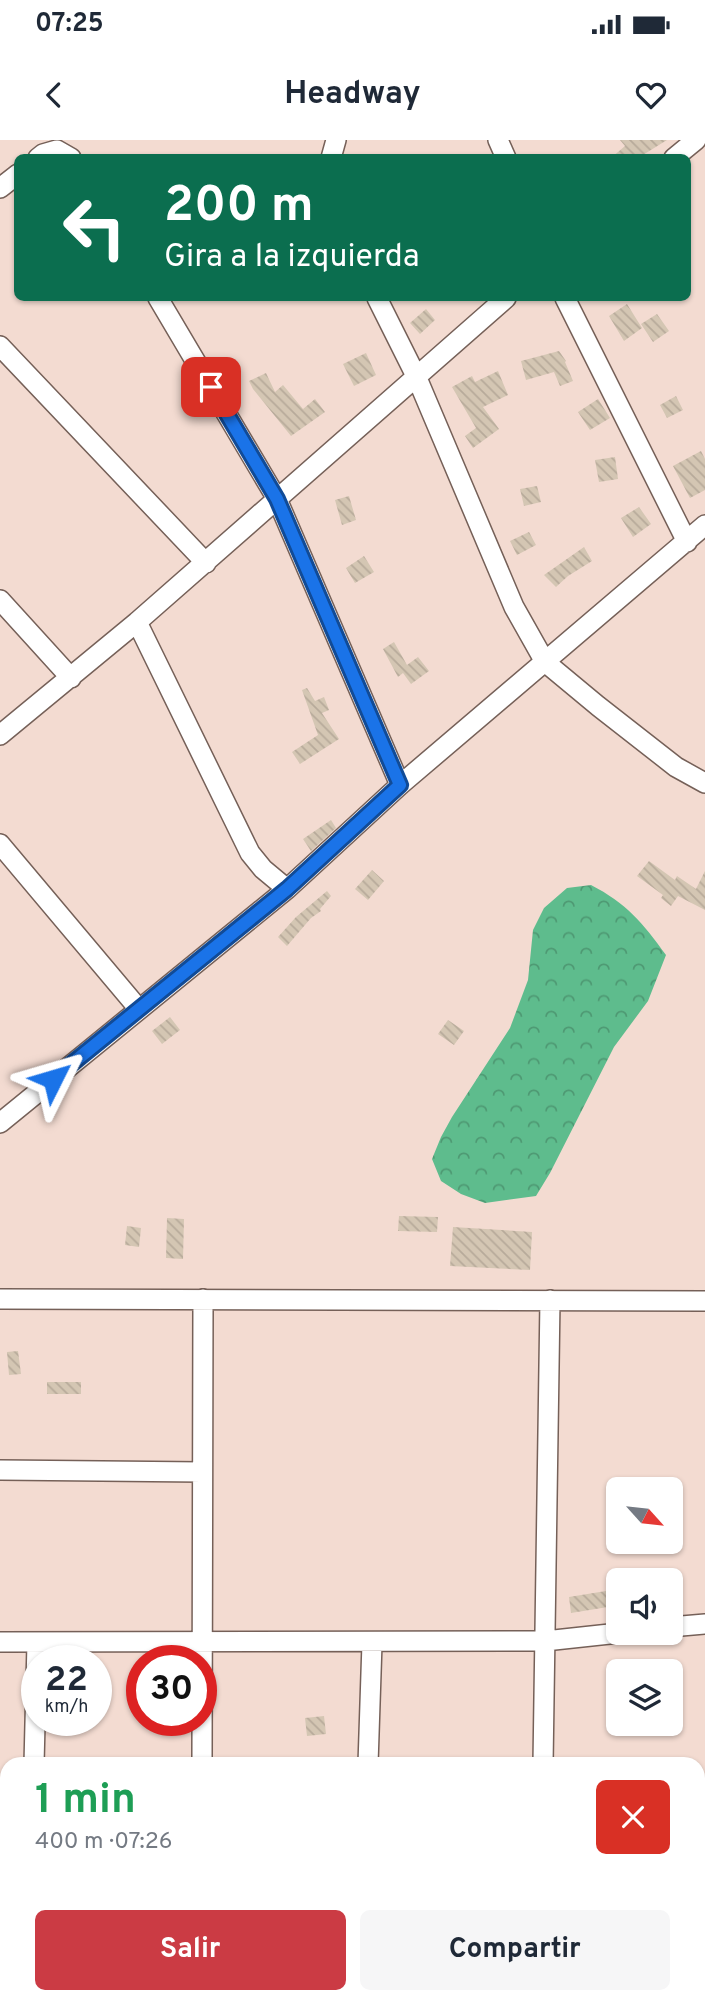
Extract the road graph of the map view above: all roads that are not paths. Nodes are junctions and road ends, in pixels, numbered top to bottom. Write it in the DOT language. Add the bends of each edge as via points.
graph roads {
  1 [pos="697,140"];
  2 [pos="43,154"];
  3 [pos="64,154"];
  4 [pos="679,154"];
  5 [pos="705,154"];
  6 [pos="14,177"];
  7 [pos="0,188"];
  8 [pos="160,301"];
  9 [pos="378,301"];
  10 [pos="503,301"];
  11 [pos="566,301"];
  12 [pos="0,346"];
  13 [pos="417,378"];
  14 [pos="277,499"];
  15 [pos="705,525"];
  16 [pos="687,542"];
  17 [pos="205,562"];
  18 [pos="0,600"];
  19 [pos="136,622"];
  20 [pos="545,662"];
  21 [pos="71,678"];
  22 [pos="0,735"];
  23 [pos="705,783"];
  24 [pos="400,785"];
  25 [pos="0,844"];
  26 [pos="287,889"];
  27 [pos="138,1008"];
  28 [pos="4,1113"];
  29 [pos="0,1299"];
  30 [pos="203,1299"];
  31 [pos="550,1300"];
  32 [pos="705,1301"];
  33 [pos="0,1470"];
  34 [pos="202,1472"];
  35 [pos="705,1624"];
  36 [pos="683,1626"];
  37 [pos="606,1634"];
  38 [pos="545,1641"];
  39 [pos="0,1642"];
  40 [pos="37,1643"];
  41 [pos="202,1643"];
  42 [pos="372,1643"];
  43 [pos="34,1757"];
  44 [pos="202,1757"];
  45 [pos="368,1757"];
  46 [pos="543,1757"];
  1 -- 4 [label="street"];
  1 -- 5 [label="street"];
  2 -- 3 [label="street" via="57,150"];
  6 -- 7 [label="street"];
  8 -- 14 [label="street"];
  9 -- 13 [label="street"];
  10 -- 13 [label="street"];
  11 -- 16 [label="street"];
  12 -- 17 [label="street"];
  13 -- 14 [label="street"];
  13 -- 20 [label="street" via="514,607"];
  14 -- 17 [label="street"];
  14 -- 24 [label="street"];
  15 -- 16 [label="street"];
  16 -- 20 [label="street"];
  17 -- 19 [label="street"];
  18 -- 21 [label="street"];
  19 -- 21 [label="street"];
  19 -- 26 [label="street" via="250,853"];
  20 -- 23 [label="street" via="676,766"];
  20 -- 24 [label="street"];
  21 -- 22 [label="street"];
  24 -- 26 [label="street"];
  25 -- 27 [label="street"];
  26 -- 27 [label="street"];
  27 -- 28 [label="street"];
  29 -- 30 [label="street"];
  30 -- 31 [label="street"];
  30 -- 34 [label="street"];
  31 -- 32 [label="street"];
  31 -- 38 [label="street"];
  33 -- 34 [label="street"];
  34 -- 41 [label="street"];
  35 -- 36 [label="street"];
  37 -- 38 [label="street"];
  38 -- 42 [label="street"];
  38 -- 46 [label="street"];
  39 -- 40 [label="street"];
  40 -- 41 [label="street"];
  40 -- 43 [label="street"];
  41 -- 42 [label="street"];
  41 -- 44 [label="street"];
  42 -- 45 [label="street"];
}
